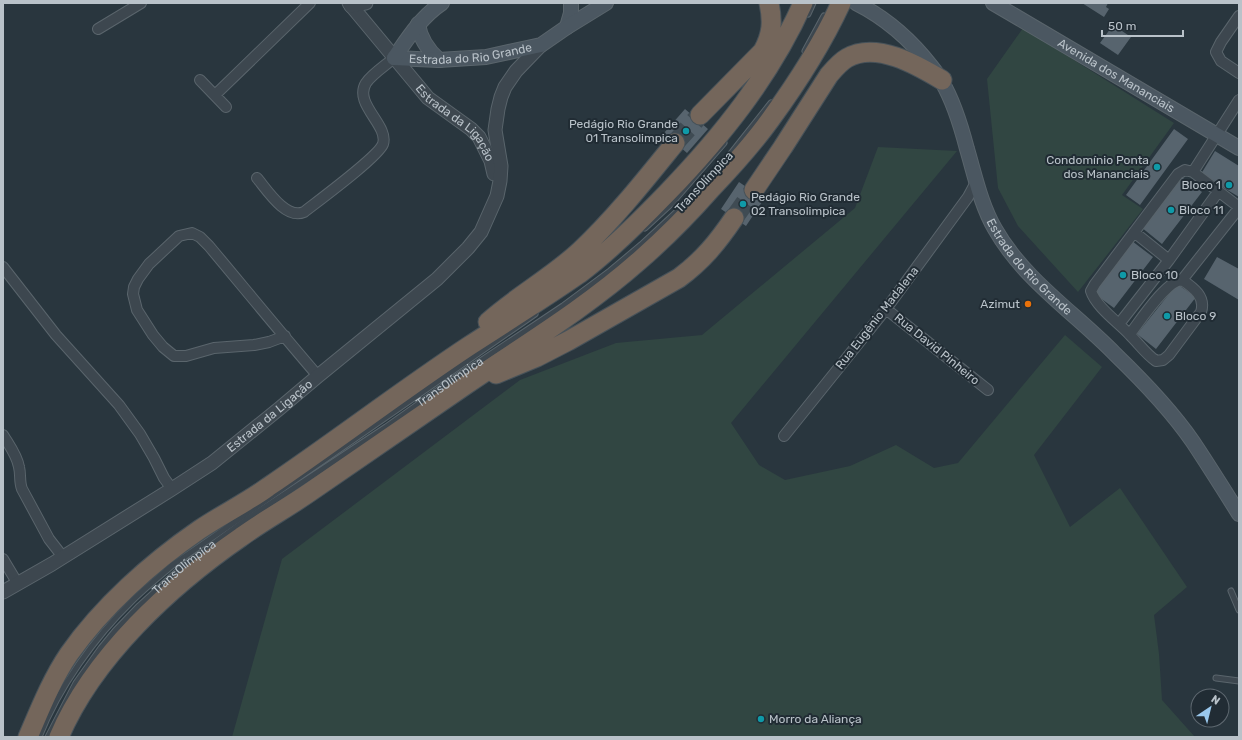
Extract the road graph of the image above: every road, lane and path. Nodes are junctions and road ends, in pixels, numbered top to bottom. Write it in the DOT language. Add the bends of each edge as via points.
graph roads {
  1 [pos="141,3"];
  2 [pos="310,3"];
  3 [pos="366,3"];
  4 [pos="442,3"];
  5 [pos="571,3"];
  6 [pos="606,3"];
  7 [pos="769,3"];
  8 [pos="856,3"];
  9 [pos="350,4"];
  10 [pos="998,5"];
  11 [pos="807,8"];
  12 [pos="832,11"];
  13 [pos="1239,16"];
  14 [pos="418,24"];
  15 [pos="567,27"];
  16 [pos="98,29"];
  17 [pos="541,45"];
  18 [pos="803,55"];
  19 [pos="394,58"];
  20 [pos="439,60"];
  21 [pos="1239,73"];
  22 [pos="200,80"];
  23 [pos="942,80"];
  24 [pos="215,96"];
  25 [pos="773,100"];
  26 [pos="1239,100"];
  27 [pos="226,107"];
  28 [pos="700,115"];
  29 [pos="1216,135"];
  30 [pos="728,138"];
  31 [pos="675,143"];
  32 [pos="1239,148"];
  33 [pos="726,159"];
  34 [pos="1193,172"];
  35 [pos="257,178"];
  36 [pos="754,190"];
  37 [pos="1218,192"];
  38 [pos="497,196"];
  39 [pos="975,197"];
  40 [pos="691,198"];
  41 [pos="1239,207"];
  42 [pos="734,218"];
  43 [pos="1134,232"];
  44 [pos="640,233"];
  45 [pos="1169,260"];
  46 [pos="3,267"];
  47 [pos="1182,280"];
  48 [pos="886,309"];
  49 [pos="538,312"];
  50 [pos="1119,324"];
  51 [pos="1130,334"];
  52 [pos="285,336"];
  53 [pos="469,346"];
  54 [pos="318,376"];
  55 [pos="466,384"];
  56 [pos="988,390"];
  57 [pos="3,435"];
  58 [pos="784,436"];
  59 [pos="172,490"];
  60 [pos="1239,514"];
  61 [pos="63,557"];
  62 [pos="3,559"];
  63 [pos="18,584"];
  64 [pos="1231,591"];
  65 [pos="3,592"];
  66 [pos="1239,610"];
  67 [pos="1216,678"];
  68 [pos="1239,681"];
  69 [pos="28,737"];
  70 [pos="39,737"];
  71 [pos="48,737"];
  72 [pos="59,737"];
  1 -- 16 [label="street"];
  2 -- 24 [label="street"];
  3 -- 9 [label="street"];
  4 -- 14 [label="main road, Estrada do Rio Grande"];
  5 -- 15 [label="main road"];
  6 -- 15 [label="main road, Estrada do Rio Grande"];
  7 -- 28 [label="highway" via="772,26 763,51"];
  8 -- 23 [label="main road, Estrada do Rio Grande" via="870,10 905,36"];
  9 -- 19 [label="street, Estrada do Rio Grande"];
  10 -- 29 [label="main road, Avenida dos Mananciais"];
  11 -- 53 [label="highway, TransOlímpica" via="748,99 700,159 650,211 581,272"];
  12 -- 18 [label="lane, TransOlímpica"];
  12 -- 55 [label="highway, TransOlímpica" via="806,68 770,121 676,228 574,312"];
  13 -- 21 [label="street" via="1216,52 1221,61"];
  14 -- 19 [label="main road, Estrada do Rio Grande"];
  14 -- 20 [label="main road" via="425,44"];
  15 -- 17 [label="main road, Estrada do Rio Grande"];
  17 -- 20 [label="main road, Estrada do Rio Grande" via="486,57"];
  17 -- 38 [label="street, Estrada da Ligação" via="516,71 501,97 495,130 500,166"];
  19 -- 20 [label="main road, Estrada do Rio Grande"];
  19 -- 35 [label="street" via="368,81 364,88 363,97 382,132 383,139 382,145 370,159 300,214 285,210"];
  19 -- 38 [label="street, Estrada da Ligação" via="428,98 479,137 492,161"];
  22 -- 24 [label="street"];
  23 -- 36 [label="highway" via="896,56 860,53 848,57 829,74"];
  23 -- 39 [label="main road, Estrada do Rio Grande" via="962,131 976,182"];
  24 -- 27 [label="street"];
  25 -- 33 [label="lane, TransOlímpica"];
  26 -- 29 [label="street"];
  29 -- 32 [label="main road, Avenida dos Mananciais"];
  29 -- 34 [label="street"];
  30 -- 44 [label="lane, TransOlímpica" via="671,204"];
  31 -- 53 [label="highway" via="620,210 579,251 502,310 477,332"];
  34 -- 37 [label="street"];
  34 -- 43 [label="street" via="1185,170 1178,174"];
  37 -- 41 [label="street"];
  37 -- 45 [label="street"];
  38 -- 54 [label="street, Estrada da Ligação" via="481,232 468,248 437,279"];
  39 -- 48 [label="street, Rua Eugênio Madalena"];
  39 -- 60 [label="main road, Estrada do Rio Grande" via="1010,252 1029,274 1161,401 1193,441"];
  40 -- 71 [label="lane, TransOlímpica" via="636,250 563,306 247,519 184,565 139,606 101,648 76,683"];
  41 -- 47 [label="street"];
  42 -- 55 [label="highway" via="709,252 679,278 537,357"];
  43 -- 45 [label="street"];
  43 -- 50 [label="street" via="1091,291 1097,302"];
  45 -- 50 [label="street"];
  46 -- 59 [label="street" via="56,335 119,405 140,434"];
  47 -- 51 [label="street" via="1177,280 1169,286"];
  47 -- 51 [label="street" via="1195,289 1203,301 1203,306 1166,358 1156,361 1150,357"];
  48 -- 56 [label="street, Rua David Pinheiro"];
  48 -- 58 [label="street, Rua Eugênio Madalena"];
  49 -- 70 [label="lane, TransOlímpica" via="174,564 132,601 77,666 58,697"];
  50 -- 51 [label="street"];
  52 -- 52 [label="street" via="254,346 214,348 186,356 174,356 153,335 137,310 134,287 149,264 179,236 192,233 209,246"];
  52 -- 54 [label="street"];
  53 -- 69 [label="highway, TransOlímpica" via="266,489 198,531 134,582 107,608 68,655"];
  54 -- 59 [label="street, Estrada da Ligação" via="212,463"];
  55 -- 72 [label="highway, TransOlímpica" via="240,537 144,616 84,690"];
  57 -- 61 [label="street" via="18,461 22,489 49,539"];
  59 -- 61 [label="street, Estrada da Ligação"];
  61 -- 63 [label="street, Estrada da Ligação"];
  62 -- 63 [label="street"];
  63 -- 65 [label="street, Estrada da Ligação"];
  64 -- 66 [label="lane"];
  67 -- 68 [label="lane"];
}
